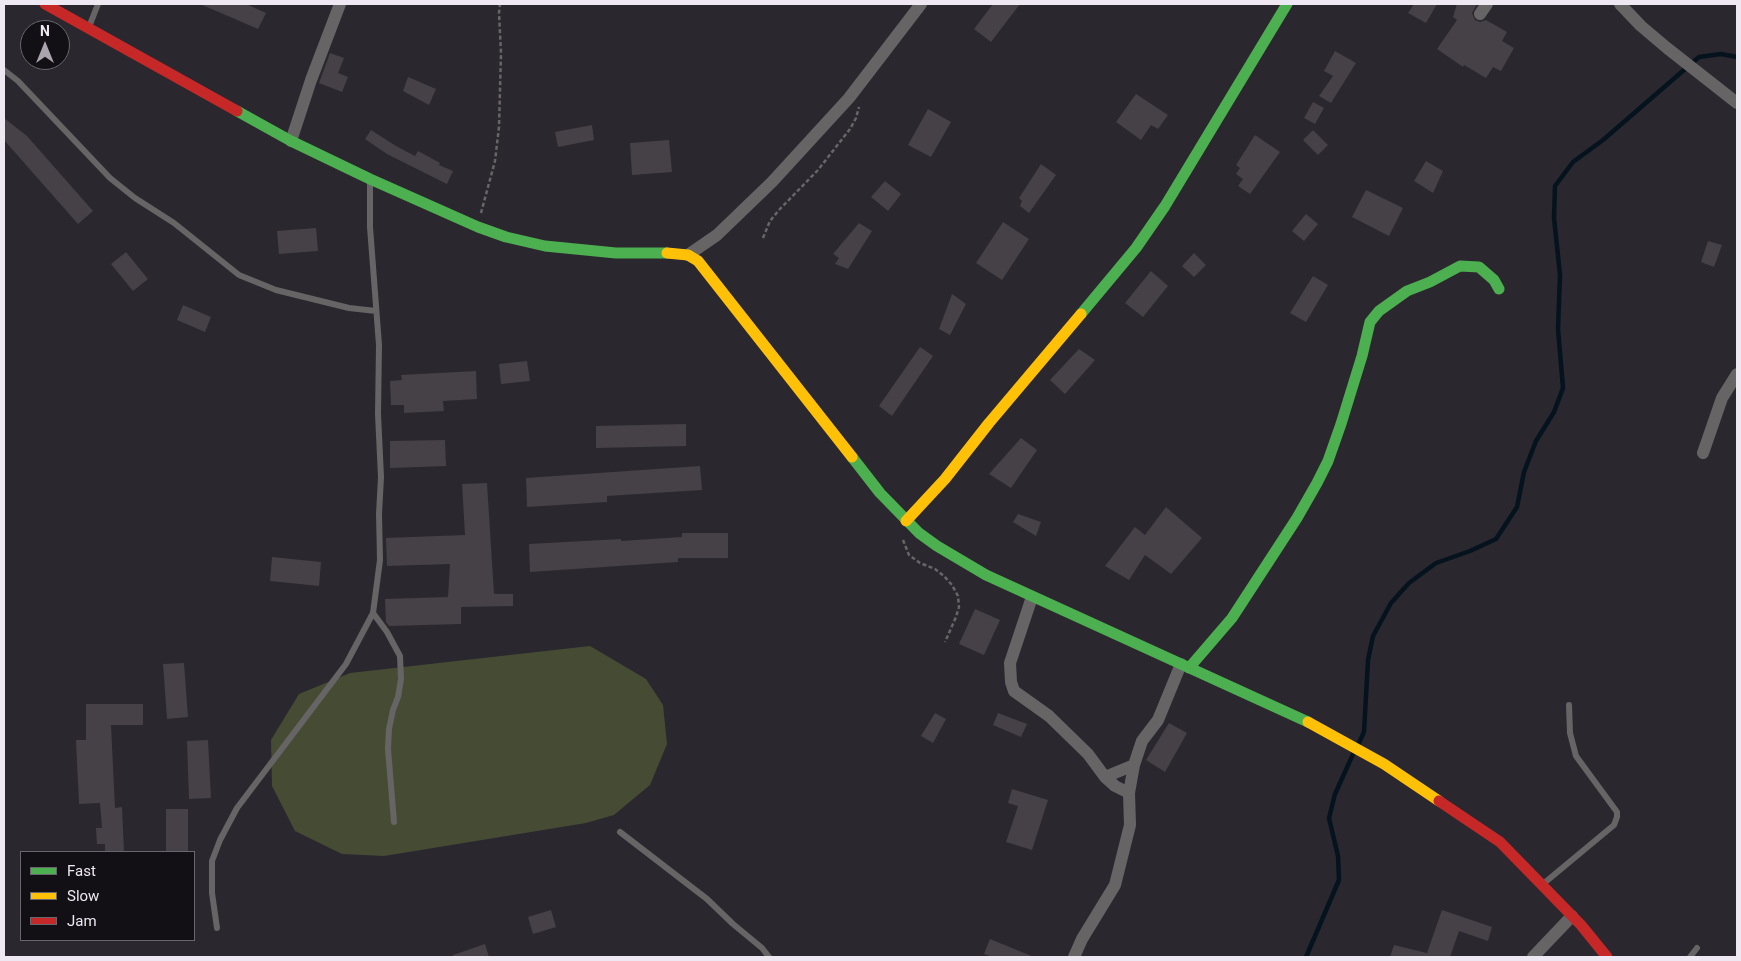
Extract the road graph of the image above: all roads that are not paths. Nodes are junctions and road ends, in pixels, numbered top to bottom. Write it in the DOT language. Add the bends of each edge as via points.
graph roads {
  1 [pos="45,4"];
  2 [pos="98,4"];
  3 [pos="340,4"];
  4 [pos="921,4"];
  5 [pos="1287,4"];
  6 [pos="1620,4"];
  7 [pos="89,28"];
  8 [pos="4,70"];
  9 [pos="1737,103"];
  10 [pos="291,141"];
  11 [pos="370,179"];
  12 [pos="688,255"];
  13 [pos="1499,289"];
  14 [pos="376,311"];
  15 [pos="1737,374"];
  16 [pos="1703,453"];
  17 [pos="907,522"];
  18 [pos="1032,597"];
  19 [pos="373,613"];
  20 [pos="1185,666"];
  21 [pos="1569,705"];
  22 [pos="1134,765"];
  23 [pos="1105,777"];
  24 [pos="1129,793"];
  25 [pos="394,822"];
  26 [pos="620,832"];
  27 [pos="1542,885"];
  28 [pos="1572,916"];
  29 [pos="217,928"];
  30 [pos="1697,948"];
  31 [pos="769,957"];
  32 [pos="1074,957"];
  33 [pos="1533,957"];
  34 [pos="1608,957"];
  35 [pos="1690,957"];
  1 -- 7 [label="street"];
  2 -- 7 [label="lane"];
  3 -- 10 [label="street"];
  4 -- 12 [label="street" via="849,98 772,182 717,235"];
  5 -- 17 [label="street" via="1165,206 1136,248"];
  6 -- 9 [label="street" via="1641,26"];
  7 -- 10 [label="street"];
  8 -- 14 [label="lane" via="18,80 110,178 239,275 276,290"];
  10 -- 11 [label="street"];
  11 -- 12 [label="street" via="506,237 545,246"];
  11 -- 14 [label="lane"];
  12 -- 17 [label="street" via="698,261 858,466"];
  13 -- 20 [label="street" via="1479,267 1460,266 1407,291 1379,311 1370,322 1342,424 1317,483 1232,618"];
  14 -- 19 [label="lane" via="381,478 380,560"];
  15 -- 16 [label="street" via="1722,398"];
  17 -- 18 [label="street" via="937,546"];
  18 -- 20 [label="street"];
  18 -- 23 [label="street" via="1010,663 1010,682 1014,691 1049,716 1088,754"];
  19 -- 25 [label="lane" via="400,656 401,679 388,749"];
  19 -- 29 [label="lane" via="346,664 237,808 220,840 212,861"];
  20 -- 22 [label="street" via="1158,720 1142,740"];
  20 -- 27 [label="street" via="1310,723 1384,764 1500,842"];
  21 -- 27 [label="lane" via="1570,732 1576,756 1617,812 1617,817 1614,825"];
  22 -- 23 [label="street"];
  22 -- 24 [label="street"];
  23 -- 24 [label="street"];
  24 -- 32 [label="street" via="1130,825 1115,885"];
  26 -- 31 [label="lane" via="707,900"];
  27 -- 28 [label="street"];
  28 -- 33 [label="street"];
  28 -- 34 [label="street"];
  30 -- 35 [label="lane"];
}
